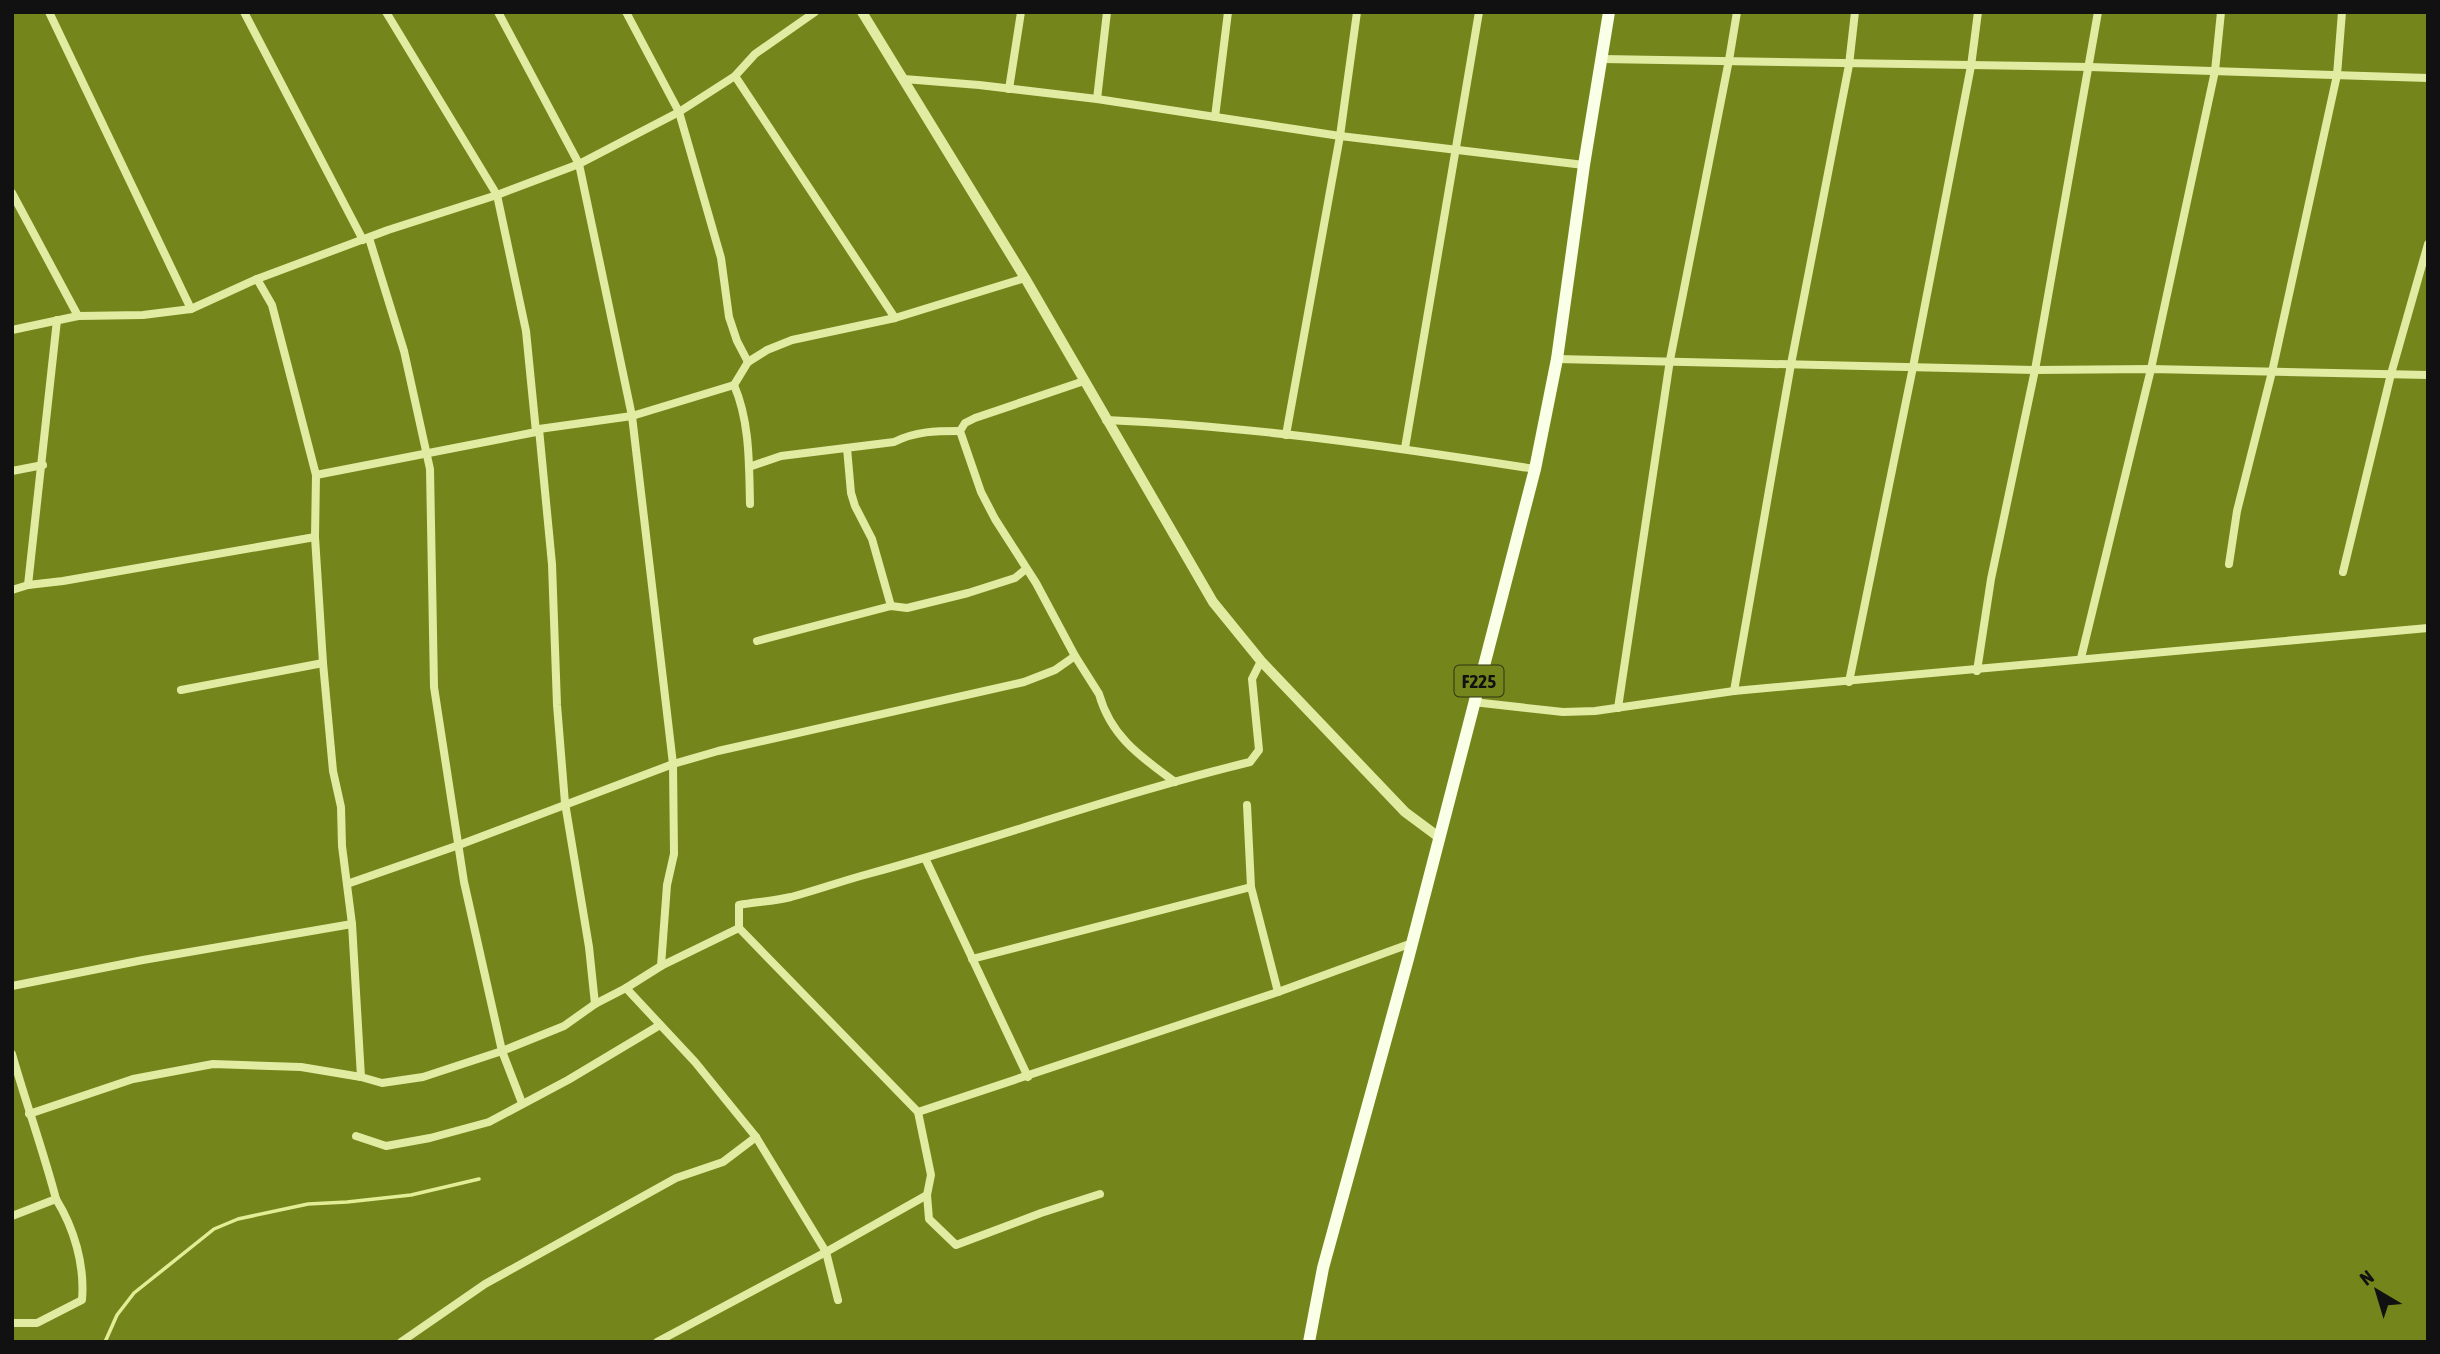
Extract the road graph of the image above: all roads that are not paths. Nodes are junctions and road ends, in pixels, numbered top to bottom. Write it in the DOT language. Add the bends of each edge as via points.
graph roads {
  1 [pos="49,12"];
  2 [pos="244,12"];
  3 [pos="386,12"];
  4 [pos="498,12"];
  5 [pos="626,12"];
  6 [pos="815,12"];
  7 [pos="862,12"];
  8 [pos="1021,12"];
  9 [pos="1107,12"];
  10 [pos="1228,12"];
  11 [pos="1357,12"];
  12 [pos="1479,12"];
  13 [pos="1609,12"];
  14 [pos="1737,12"];
  15 [pos="1855,12"];
  16 [pos="1979,12"];
  17 [pos="2098,12"];
  18 [pos="2221,12"];
  19 [pos="2342,12"];
  20 [pos="1602,60"];
  21 [pos="1729,60"];
  22 [pos="1849,65"];
  23 [pos="1971,66"];
  24 [pos="2090,67"];
  25 [pos="2215,71"];
  26 [pos="2337,75"];
  27 [pos="735,76"];
  28 [pos="2428,78"];
  29 [pos="904,79"];
  30 [pos="1009,89"];
  31 [pos="1097,99"];
  32 [pos="679,111"];
  33 [pos="1215,117"];
  34 [pos="1340,136"];
  35 [pos="1455,150"];
  36 [pos="579,164"];
  37 [pos="1584,165"];
  38 [pos="12,193"];
  39 [pos="497,195"];
  40 [pos="366,239"];
  41 [pos="2428,244"];
  42 [pos="1026,278"];
  43 [pos="257,279"];
  44 [pos="191,309"];
  45 [pos="78,316"];
  46 [pos="895,318"];
  47 [pos="57,320"];
  48 [pos="12,330"];
  49 [pos="1557,359"];
  50 [pos="1670,360"];
  51 [pos="748,362"];
  52 [pos="1791,364"];
  53 [pos="1913,367"];
  54 [pos="2151,369"];
  55 [pos="2035,370"];
  56 [pos="2272,372"];
  57 [pos="2391,374"];
  58 [pos="2428,375"];
  59 [pos="1084,381"];
  60 [pos="734,385"];
  61 [pos="632,416"];
  62 [pos="1106,420"];
  63 [pos="538,431"];
  64 [pos="960,431"];
  65 [pos="1286,435"];
  66 [pos="847,448"];
  67 [pos="1405,449"];
  68 [pos="426,455"];
  69 [pos="43,465"];
  70 [pos="749,467"];
  71 [pos="1535,469"];
  72 [pos="12,471"];
  73 [pos="316,475"];
  74 [pos="750,504"];
  75 [pos="315,537"];
  76 [pos="2229,564"];
  77 [pos="1026,569"];
  78 [pos="2343,572"];
  79 [pos="28,585"];
  80 [pos="12,590"];
  81 [pos="891,606"];
  82 [pos="2428,628"];
  83 [pos="757,641"];
  84 [pos="1075,656"];
  85 [pos="2081,658"];
  86 [pos="1261,661"];
  87 [pos="323,663"];
  88 [pos="1978,671"];
  89 [pos="1849,682"];
  90 [pos="181,690"];
  91 [pos="1734,691"];
  92 [pos="1474,702"];
  93 [pos="1618,708"];
  94 [pos="673,764"];
  95 [pos="1175,782"];
  96 [pos="565,803"];
  97 [pos="1247,805"];
  98 [pos="1440,838"];
  99 [pos="459,845"];
  100 [pos="925,859"];
  101 [pos="346,884"];
  102 [pos="1251,887"];
  103 [pos="352,924"];
  104 [pos="739,928"];
  105 [pos="1412,943"];
  106 [pos="972,959"];
  107 [pos="661,966"];
  108 [pos="12,986"];
  109 [pos="626,989"];
  110 [pos="1278,992"];
  111 [pos="595,1004"];
  112 [pos="660,1025"];
  113 [pos="502,1051"];
  114 [pos="12,1054"];
  115 [pos="362,1077"];
  116 [pos="1028,1077"];
  117 [pos="522,1103"];
  118 [pos="918,1112"];
  119 [pos="29,1114"];
  120 [pos="356,1136"];
  121 [pos="756,1137"];
  122 [pos="1100,1194"];
  123 [pos="927,1195"];
  124 [pos="56,1199"];
  125 [pos="12,1216"];
  126 [pos="826,1252"];
  127 [pos="838,1300"];
  128 [pos="12,1323"];
  129 [pos="401,1342"];
  130 [pos="657,1342"];
  131 [pos="1308,1342"];
  1 -- 44 [label="street"];
  2 -- 40 [label="street"];
  3 -- 39 [label="street"];
  4 -- 36 [label="street"];
  5 -- 32 [label="street"];
  6 -- 27 [label="street" via="755,54"];
  7 -- 29 [label="street"];
  8 -- 30 [label="street"];
  9 -- 31 [label="street"];
  10 -- 33 [label="street"];
  11 -- 34 [label="street"];
  12 -- 35 [label="street"];
  13 -- 20 [label="main road, F225"];
  14 -- 21 [label="street"];
  15 -- 22 [label="street"];
  16 -- 23 [label="street"];
  17 -- 24 [label="street"];
  18 -- 25 [label="street"];
  19 -- 26 [label="street"];
  20 -- 21 [label="street"];
  20 -- 37 [label="main road, F225"];
  21 -- 22 [label="street"];
  21 -- 50 [label="street"];
  22 -- 23 [label="street"];
  22 -- 52 [label="street"];
  23 -- 24 [label="street"];
  23 -- 53 [label="street"];
  24 -- 25 [label="street"];
  24 -- 55 [label="street"];
  25 -- 26 [label="street"];
  25 -- 54 [label="street"];
  26 -- 28 [label="street"];
  26 -- 56 [label="street"];
  27 -- 32 [label="street"];
  27 -- 46 [label="street"];
  29 -- 30 [label="street"];
  29 -- 42 [label="street"];
  30 -- 31 [label="street"];
  31 -- 33 [label="street"];
  32 -- 36 [label="street"];
  32 -- 51 [label="street" via="721,258 729,317"];
  33 -- 34 [label="street"];
  34 -- 35 [label="street"];
  34 -- 65 [label="street"];
  35 -- 37 [label="street"];
  35 -- 67 [label="street"];
  36 -- 39 [label="street"];
  36 -- 61 [label="street"];
  37 -- 49 [label="main road, F225"];
  38 -- 45 [label="street"];
  39 -- 40 [label="street"];
  39 -- 63 [label="street" via="526,331"];
  40 -- 43 [label="street"];
  40 -- 68 [label="street" via="404,351"];
  41 -- 57 [label="street"];
  42 -- 46 [label="street"];
  42 -- 59 [label="street"];
  43 -- 44 [label="street"];
  43 -- 73 [label="street" via="272,305"];
  44 -- 45 [label="street" via="143,316"];
  45 -- 47 [label="street"];
  46 -- 51 [label="street" via="792,340"];
  47 -- 48 [label="street"];
  47 -- 69 [label="street"];
  49 -- 50 [label="street"];
  49 -- 71 [label="main road, F225"];
  50 -- 52 [label="street"];
  50 -- 93 [label="street"];
  51 -- 60 [label="street"];
  52 -- 53 [label="street"];
  52 -- 91 [label="street"];
  53 -- 55 [label="street"];
  53 -- 89 [label="street"];
  54 -- 55 [label="street"];
  54 -- 56 [label="street"];
  54 -- 85 [label="street"];
  55 -- 88 [label="street" via="1991,579"];
  56 -- 57 [label="street"];
  56 -- 76 [label="street" via="2237,510"];
  57 -- 58 [label="street"];
  57 -- 78 [label="street"];
  59 -- 62 [label="street"];
  59 -- 64 [label="street" via="975,418"];
  60 -- 61 [label="street"];
  60 -- 70 [label="street" via="742,402"];
  61 -- 63 [label="street"];
  61 -- 94 [label="street"];
  62 -- 65 [label="street"];
  62 -- 86 [label="street" via="1213,602"];
  63 -- 68 [label="street"];
  63 -- 96 [label="street" via="552,564"];
  64 -- 66 [label="street" via="925,431 894,442"];
  64 -- 77 [label="street" via="981,492"];
  65 -- 67 [label="street"];
  66 -- 70 [label="street" via="781,456"];
  66 -- 81 [label="street" via="851,493 872,539"];
  67 -- 71 [label="street"];
  68 -- 73 [label="street"];
  68 -- 99 [label="street" via="430,469 434,687"];
  69 -- 72 [label="street"];
  69 -- 79 [label="street"];
  70 -- 74 [label="street"];
  71 -- 92 [label="main road, F225"];
  73 -- 75 [label="street"];
  75 -- 79 [label="street"];
  75 -- 87 [label="street"];
  77 -- 81 [label="street" via="1015,578 968,593 907,608"];
  77 -- 84 [label="street"];
  79 -- 80 [label="street"];
  81 -- 83 [label="street"];
  82 -- 85 [label="street"];
  84 -- 94 [label="street" via="1024,682"];
  84 -- 95 [label="street" via="1130,748"];
  85 -- 88 [label="street"];
  86 -- 95 [label="street" via="1252,679 1259,750 1251,762"];
  86 -- 98 [label="street" via="1405,812"];
  87 -- 90 [label="street"];
  87 -- 101 [label="street"];
  88 -- 89 [label="street"];
  89 -- 91 [label="street"];
  91 -- 93 [label="street"];
  92 -- 93 [label="street" via="1563,712"];
  92 -- 98 [label="main road, F225"];
  94 -- 96 [label="street"];
  94 -- 107 [label="street" via="674,854"];
  95 -- 100 [label="street"];
  96 -- 99 [label="street"];
  96 -- 111 [label="street"];
  97 -- 102 [label="street"];
  98 -- 105 [label="main road, F225"];
  99 -- 101 [label="street"];
  99 -- 113 [label="street"];
  100 -- 104 [label="street" via="789,897 739,905"];
  100 -- 106 [label="street"];
  101 -- 103 [label="street"];
  102 -- 106 [label="street"];
  102 -- 110 [label="street"];
  103 -- 108 [label="street"];
  103 -- 115 [label="street"];
  104 -- 107 [label="street"];
  104 -- 118 [label="street"];
  105 -- 110 [label="street"];
  105 -- 131 [label="main road, F225"];
  106 -- 116 [label="street"];
  107 -- 109 [label="street"];
  109 -- 111 [label="street"];
  109 -- 112 [label="street"];
  110 -- 116 [label="street"];
  111 -- 113 [label="street" via="564,1026"];
  112 -- 117 [label="street"];
  112 -- 121 [label="street"];
  113 -- 115 [label="street" via="423,1077 382,1083"];
  113 -- 117 [label="street"];
  114 -- 119 [label="street"];
  115 -- 119 [label="street" via="301,1067 213,1064 133,1079"];
  116 -- 118 [label="street"];
  117 -- 120 [label="street" via="489,1122 430,1138 386,1146"];
  118 -- 123 [label="street" via="931,1175"];
  119 -- 124 [label="street"];
  121 -- 126 [label="street"];
  121 -- 129 [label="street" via="723,1162 676,1178 485,1284"];
  122 -- 123 [label="street" via="956,1245 929,1219"];
  123 -- 126 [label="street"];
  124 -- 125 [label="street"];
  124 -- 128 [label="street" via="69,1220 84,1281 82,1300 37,1323"];
  126 -- 127 [label="street"];
  126 -- 130 [label="street"];
}
